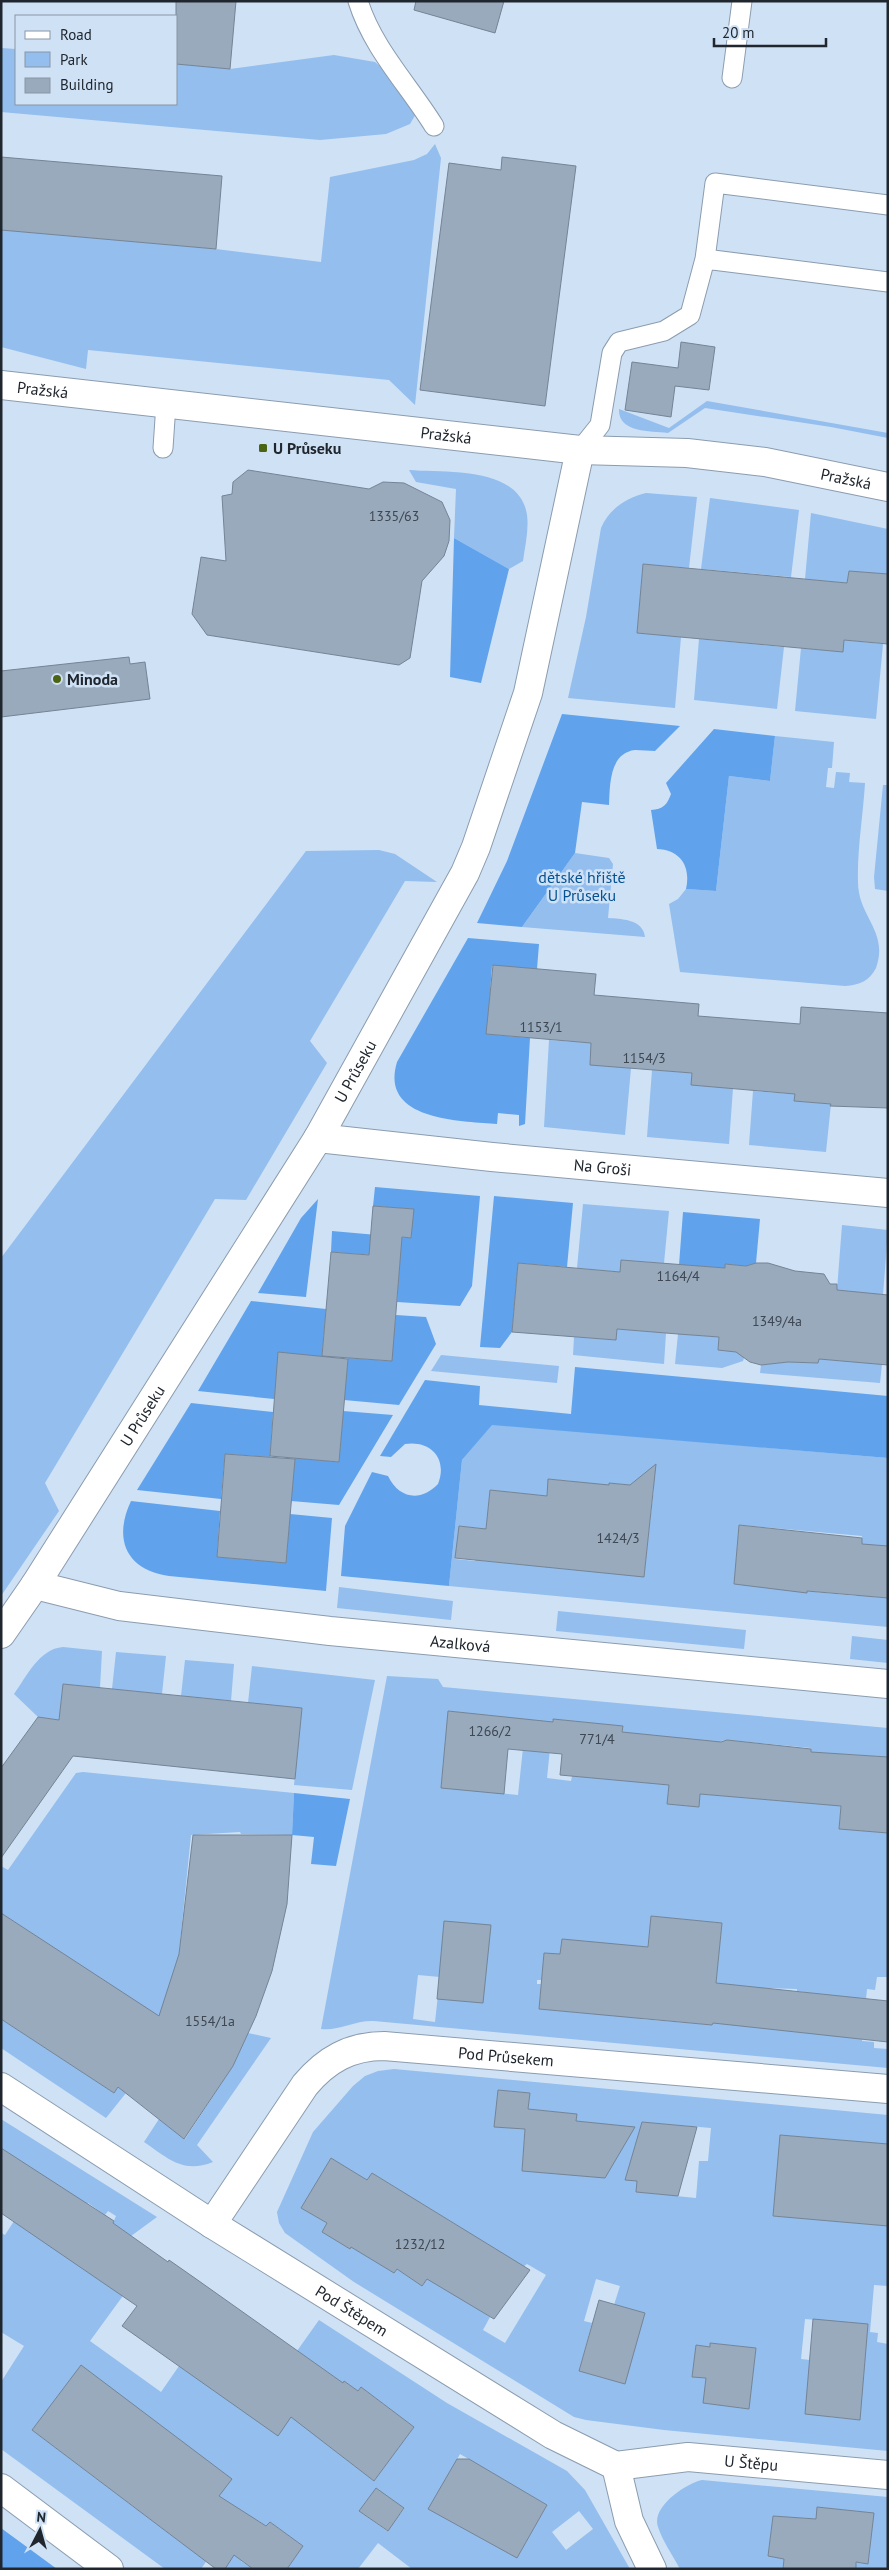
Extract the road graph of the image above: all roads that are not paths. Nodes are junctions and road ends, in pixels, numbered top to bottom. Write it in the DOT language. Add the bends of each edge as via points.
graph roads {
  1 [pos="358,1"];
  2 [pos="742,1"];
  3 [pos="732,78"];
  4 [pos="434,126"];
  5 [pos="888,205"];
  6 [pos="704,259"];
  7 [pos="888,282"];
  8 [pos="1,385"];
  9 [pos="166,404"];
  10 [pos="164,448"];
  11 [pos="580,450"];
  12 [pos="888,487"];
  13 [pos="318,1138"];
  14 [pos="888,1193"];
  15 [pos="35,1585"];
  16 [pos="1,1634"];
  17 [pos="888,1684"];
  18 [pos="1,2087"];
  19 [pos="888,2088"];
  20 [pos="212,2224"];
  21 [pos="616,2466"];
  22 [pos="888,2475"];
  23 [pos="1,2488"];
  24 [pos="109,2569"];
  25 [pos="652,2569"];
  1 -- 4 [label="lane" via="378,48 416,96"];
  2 -- 3 [label="lane"];
  5 -- 6 [label="lane" via="714,183"];
  6 -- 7 [label="lane"];
  6 -- 11 [label="lane" via="690,315 664,330 619,342 615,347 600,426"];
  8 -- 9 [label="street, Pražská"];
  9 -- 10 [label="lane"];
  9 -- 11 [label="street, Pražská"];
  11 -- 12 [label="street, Pražská" via="687,453 765,462"];
  11 -- 13 [label="street, U Průseku" via="528,693 476,847 465,873"];
  13 -- 14 [label="street, Na Groši"];
  13 -- 15 [label="street, U Průseku"];
  15 -- 16 [label="street, U Průseku"];
  15 -- 17 [label="street, Azalková" via="119,1606 330,1631"];
  18 -- 20 [label="street, Pod Štěpem"];
  19 -- 20 [label="street, Pod Průsekem" via="384,2046 358,2048 316,2072 305,2084"];
  20 -- 21 [label="street, Pod Štěpem" via="544,2430"];
  21 -- 22 [label="street, U Štěpu" via="688,2458"];
  21 -- 25 [label="street" via="624,2507"];
  23 -- 24 [label="street"];
}
